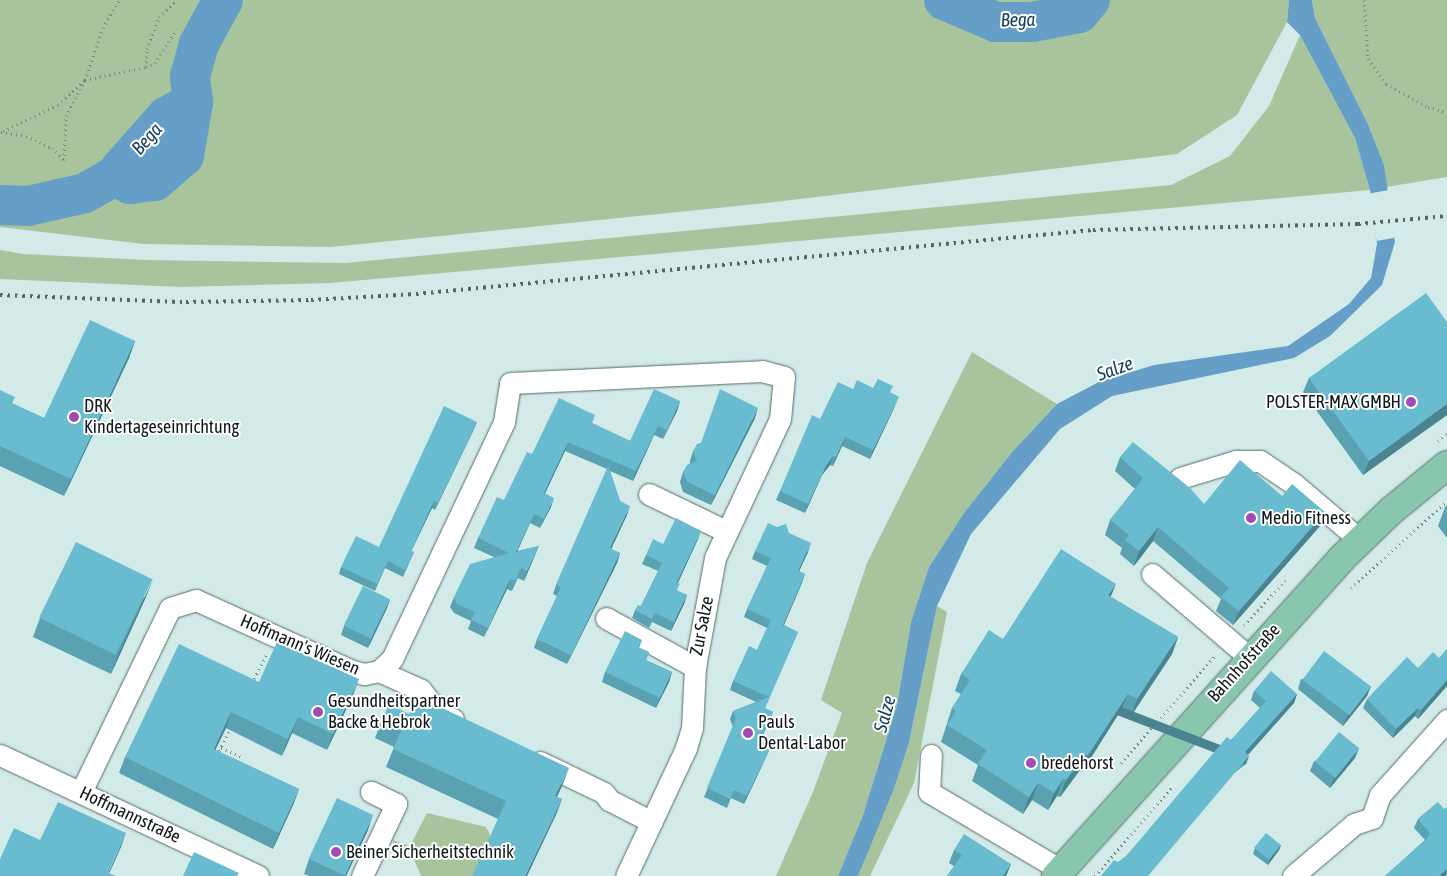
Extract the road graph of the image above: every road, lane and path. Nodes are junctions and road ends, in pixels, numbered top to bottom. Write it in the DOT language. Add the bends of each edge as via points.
graph roads {
  1 [pos="119,0"];
  2 [pos="177,0"];
  3 [pos="1364,0"];
  4 [pos="177,30"];
  5 [pos="146,67"];
  6 [pos="85,80"];
  7 [pos="1447,112"];
  8 [pos="1,132"];
  9 [pos="510,382"];
  10 [pos="1447,465"];
  11 [pos="1180,478"];
  12 [pos="649,494"];
  13 [pos="1447,501"];
  14 [pos="726,531"];
  15 [pos="1360,540"];
  16 [pos="1152,574"];
  17 [pos="1346,592"];
  18 [pos="606,618"];
  19 [pos="275,636"];
  20 [pos="1250,658"];
  21 [pos="695,667"];
  22 [pos="379,671"];
  23 [pos="250,688"];
  24 [pos="1447,720"];
  25 [pos="233,722"];
  26 [pos="468,726"];
  27 [pos="221,748"];
  28 [pos="524,754"];
  29 [pos="0,755"];
  30 [pos="931,755"];
  31 [pos="240,756"];
  32 [pos="215,761"];
  33 [pos="1179,780"];
  34 [pos="82,792"];
  35 [pos="371,792"];
  36 [pos="652,822"];
  37 [pos="1059,873"];
  38 [pos="258,876"];
  39 [pos="362,876"];
  40 [pos="626,876"];
  41 [pos="1095,876"];
  42 [pos="1293,876"];
  1 -- 6 [label="path" via="103,28"];
  2 -- 5 [label="path" via="159,17 147,49"];
  3 -- 7 [label="path" via="1368,59 1386,84 1428,107"];
  4 -- 5 [label="path" via="156,62"];
  5 -- 6 [label="path"];
  6 -- 8 [label="path" via="58,105"];
  6 -- 8 [label="path" via="66,116 64,160 52,148 26,136"];
  9 -- 14 [label="street, Zur Salze" via="762,371 784,377 780,420"];
  9 -- 22 [label="street, Hoffmann's Wiesen" via="504,422 392,659"];
  10 -- 15 [label="main road, Bahnhofstraße"];
  11 -- 15 [label="street" via="1236,461 1260,461 1294,484"];
  12 -- 14 [label="street"];
  13 -- 17 [label="path"];
  14 -- 21 [label="street, Zur Salze" via="715,558"];
  15 -- 20 [label="main road, Bahnhofstraße"];
  16 -- 20 [label="street"];
  18 -- 21 [label="street"];
  19 -- 22 [label="street, Hoffmann's Wiesen" via="350,670 364,674"];
  19 -- 23 [label="path"];
  19 -- 34 [label="street, Hoffmann's Wiesen" via="196,600 170,608"];
  20 -- 37 [label="main road, Bahnhofstraße"];
  21 -- 36 [label="street, Zur Salze" via="692,728"];
  22 -- 26 [label="street" via="421,690 437,711"];
  24 -- 42 [label="street" via="1380,795 1372,818 1354,824"];
  25 -- 27 [label="path"];
  27 -- 31 [label="path"];
  27 -- 32 [label="path"];
  28 -- 36 [label="street" via="604,793 609,800"];
  29 -- 34 [label="street, Hoffmannstraße"];
  30 -- 37 [label="street" via="928,792"];
  33 -- 41 [label="path"];
  34 -- 38 [label="street, Hoffmannstraße"];
  35 -- 39 [label="street" via="396,804"];
  36 -- 40 [label="street, Zur Salze"];
}
